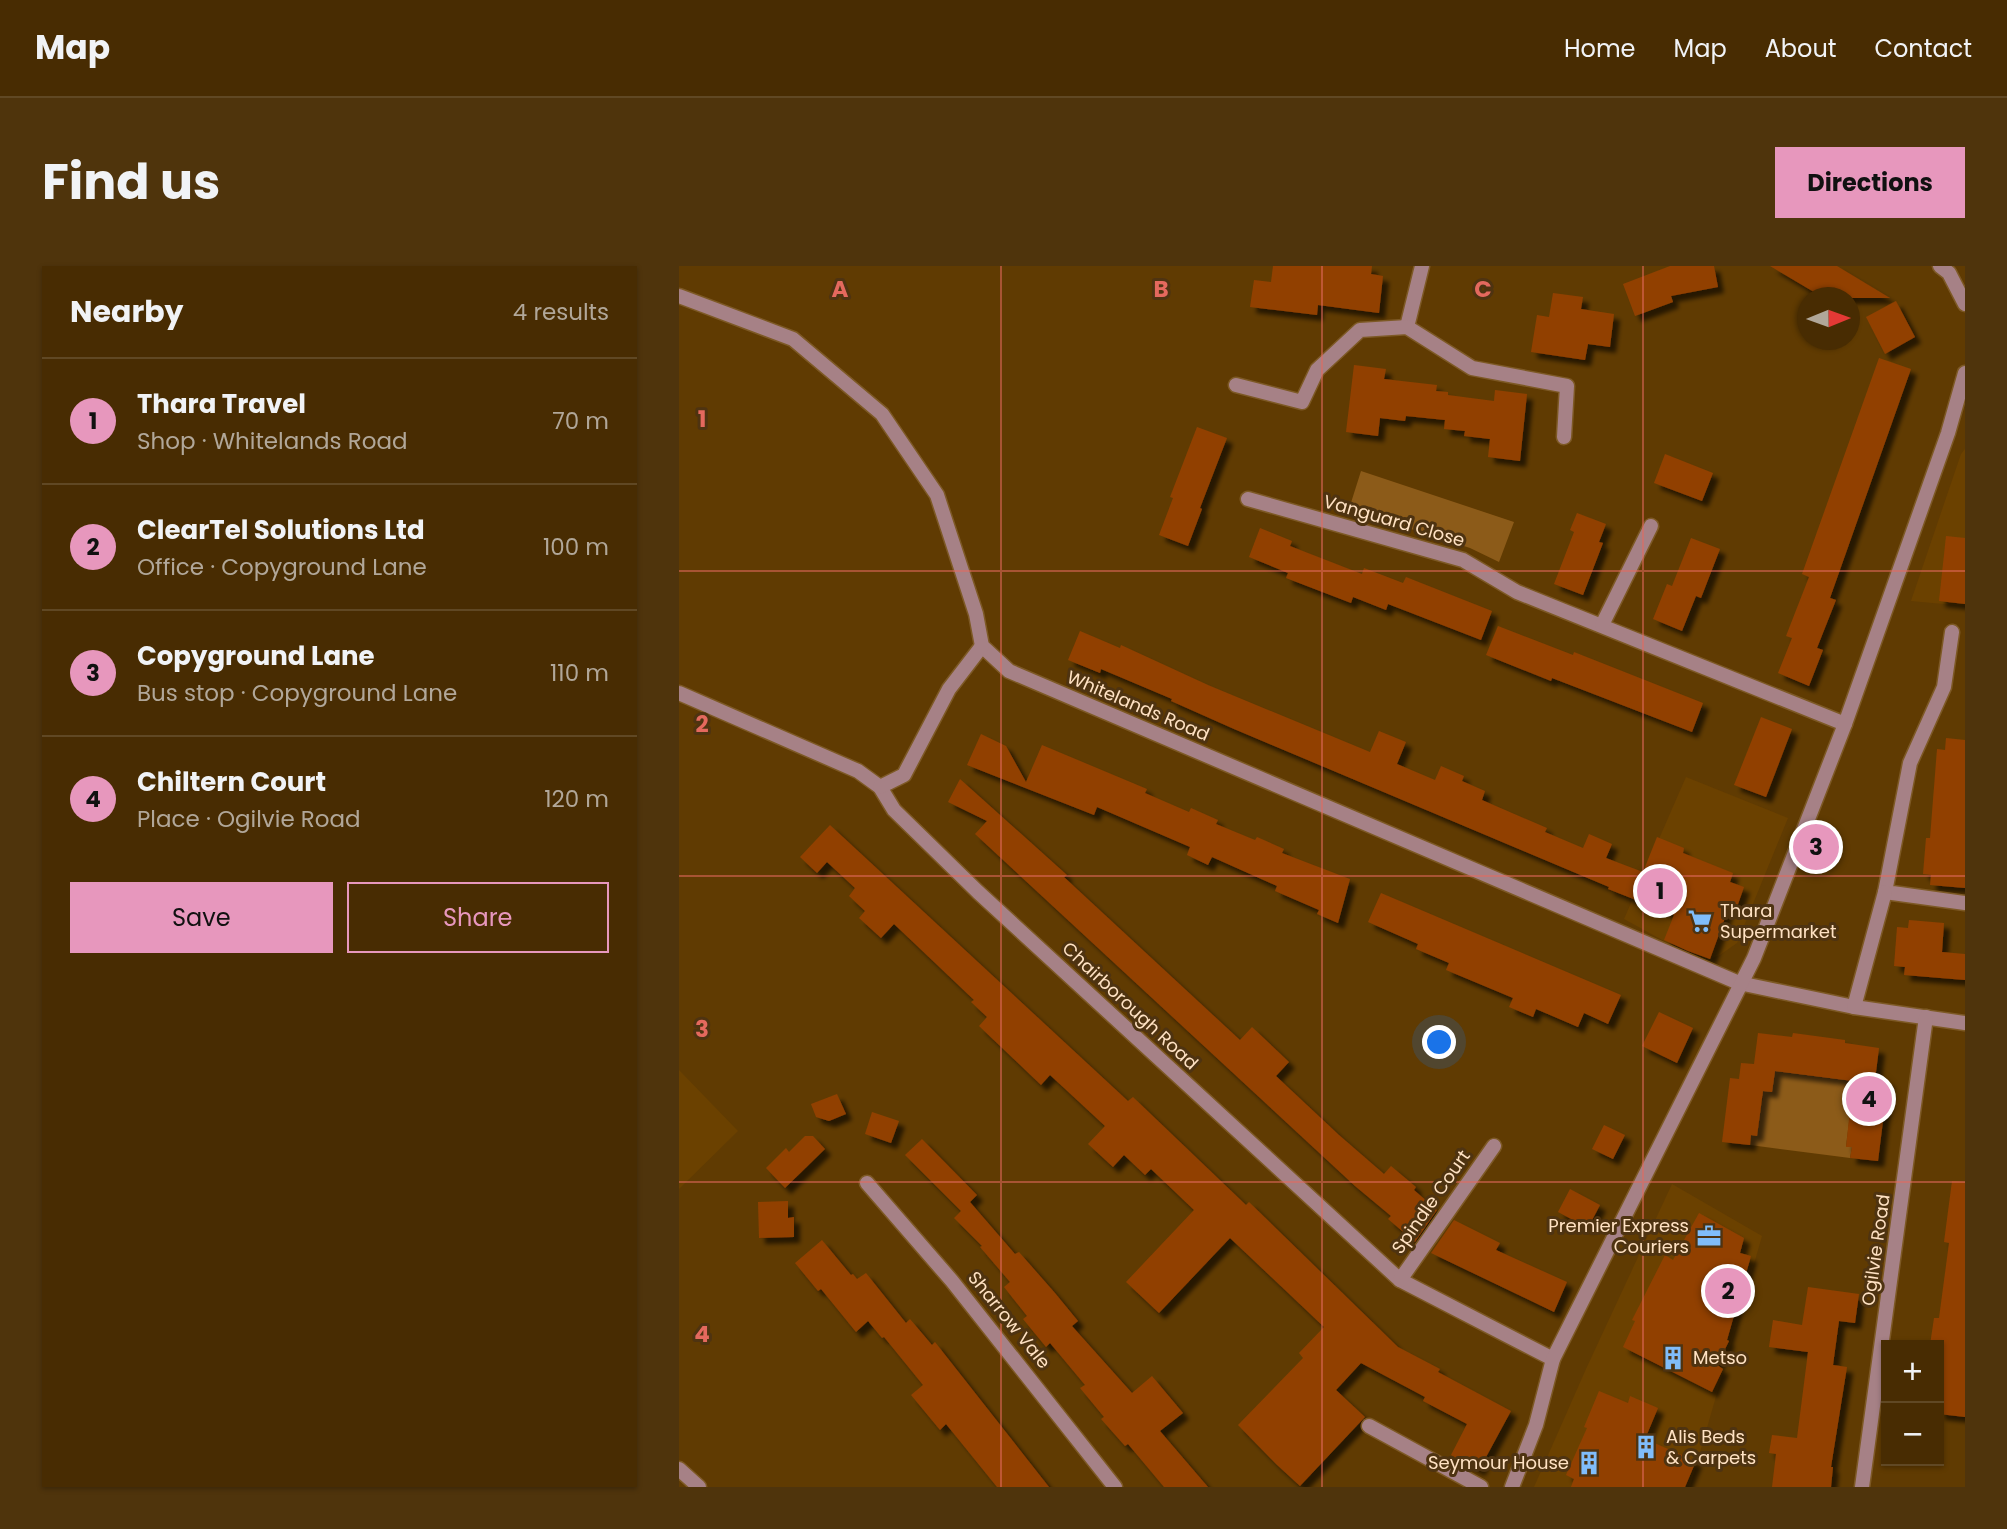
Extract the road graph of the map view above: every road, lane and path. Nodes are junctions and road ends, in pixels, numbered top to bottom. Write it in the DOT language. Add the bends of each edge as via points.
graph roads {
  1 [pos="1422,266"];
  2 [pos="1940,266"];
  3 [pos="679,296"];
  4 [pos="1965,304"];
  5 [pos="1407,327"];
  6 [pos="1965,373"];
  7 [pos="1236,385"];
  8 [pos="1563,437"];
  9 [pos="1248,499"];
  10 [pos="1651,526"];
  11 [pos="1602,625"];
  12 [pos="1952,632"];
  13 [pos="982,646"];
  14 [pos="679,693"];
  15 [pos="1845,724"];
  16 [pos="880,787"];
  17 [pos="1885,892"];
  18 [pos="1965,903"];
  19 [pos="1739,983"];
  20 [pos="1854,1007"];
  21 [pos="1926,1017"];
  22 [pos="1965,1024"];
  23 [pos="1494,1146"];
  24 [pos="867,1183"];
  25 [pos="1400,1280"];
  26 [pos="1553,1359"];
  27 [pos="1369,1426"];
  28 [pos="679,1469"];
  29 [pos="699,1487"];
  30 [pos="1115,1487"];
  31 [pos="1481,1487"];
  32 [pos="1512,1487"];
  33 [pos="1862,1487"];
  1 -- 5 [label="street"];
  2 -- 4 [label="street" via="1949,273"];
  3 -- 13 [label="street" via="793,339 882,414 937,495"];
  5 -- 7 [label="street" via="1360,330 1317,370 1302,402"];
  5 -- 8 [label="street" via="1472,368 1567,386"];
  6 -- 15 [label="street"];
  9 -- 11 [label="street, Vanguard Close" via="1463,560 1517,592"];
  10 -- 11 [label="street"];
  11 -- 15 [label="street, Vanguard Close"];
  12 -- 17 [label="street" via="1944,687 1909,763"];
  13 -- 16 [label="street" via="949,689 904,775"];
  13 -- 19 [label="street, Whitelands Road" via="1009,671"];
  14 -- 16 [label="street, Chairborough Road" via="858,771"];
  15 -- 19 [label="street" via="1754,958"];
  16 -- 25 [label="street, Chairborough Road" via="894,810 978,892"];
  17 -- 18 [label="street"];
  17 -- 20 [label="street"];
  19 -- 20 [label="street, Whitelands Road"];
  19 -- 26 [label="street"];
  20 -- 21 [label="street, Whitelands Road"];
  21 -- 22 [label="street, Whitelands Road"];
  21 -- 33 [label="street, Ogilvie Road"];
  23 -- 25 [label="street, Spindle Court"];
  24 -- 30 [label="street, Sharrow Vale" via="953,1281"];
  25 -- 26 [label="street, Chairborough Road"];
  26 -- 32 [label="street"];
  27 -- 31 [label="street"];
  28 -- 29 [label="street"];
}
